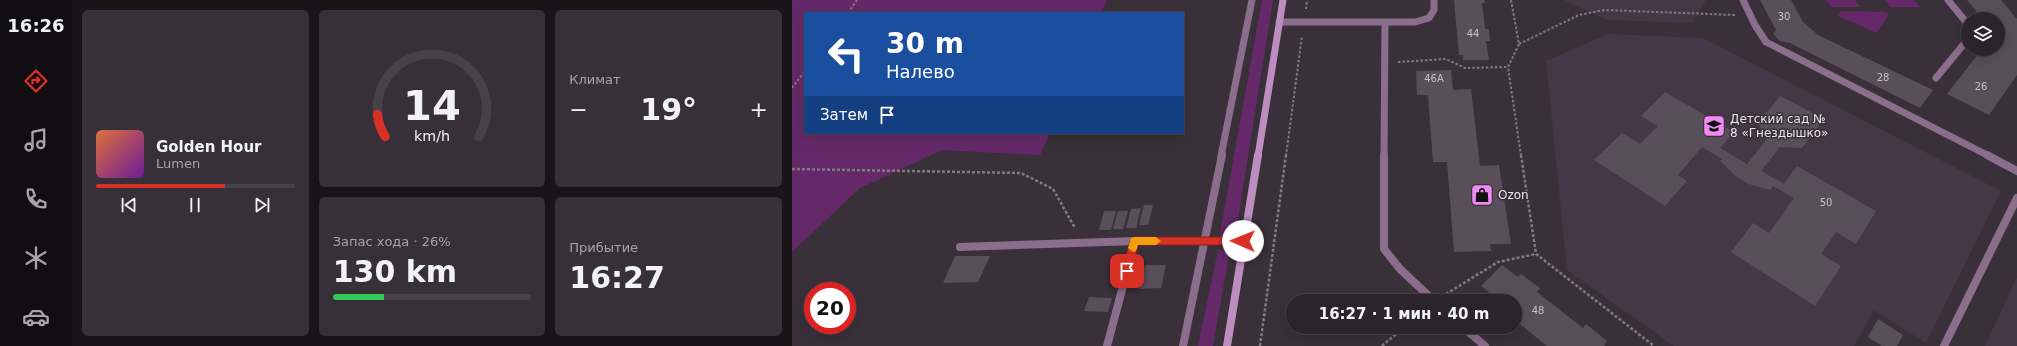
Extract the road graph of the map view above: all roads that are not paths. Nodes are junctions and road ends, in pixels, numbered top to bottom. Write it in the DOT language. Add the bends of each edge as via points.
graph roads {
  1 [pos="1252,0"];
  2 [pos="1283,0"];
  3 [pos="1434,0"];
  4 [pos="1743,0"];
  5 [pos="1948,0"];
  6 [pos="1961,16"];
  7 [pos="1279,22"];
  8 [pos="1385,22"];
  9 [pos="1961,48"];
  10 [pos="1936,78"];
  11 [pos="2017,171"];
  12 [pos="2017,198"];
  13 [pos="1205,240"];
  14 [pos="1134,241"];
  15 [pos="1243,241"];
  16 [pos="960,247"];
  17 [pos="1431,294"];
  18 [pos="1472,334"];
  19 [pos="1107,346"];
  20 [pos="1183,346"];
  21 [pos="1227,346"];
  22 [pos="1485,346"];
  23 [pos="1944,346"];
  1 -- 13 [label="lane"];
  2 -- 7 [label="main road"];
  3 -- 8 [label="lane" via="1434,10 1429,18 1415,22"];
  4 -- 11 [label="lane" via="1766,42"];
  5 -- 6 [label="lane"];
  7 -- 8 [label="lane"];
  7 -- 15 [label="main road"];
  8 -- 17 [label="lane" via="1384,249 1400,268"];
  9 -- 10 [label="lane"];
  12 -- 23 [label="lane"];
  13 -- 14 [label="lane"];
  13 -- 15 [label="lane"];
  13 -- 20 [label="lane"];
  14 -- 16 [label="lane"];
  14 -- 19 [label="lane"];
  15 -- 21 [label="main road"];
  18 -- 22 [label="lane"];
}
